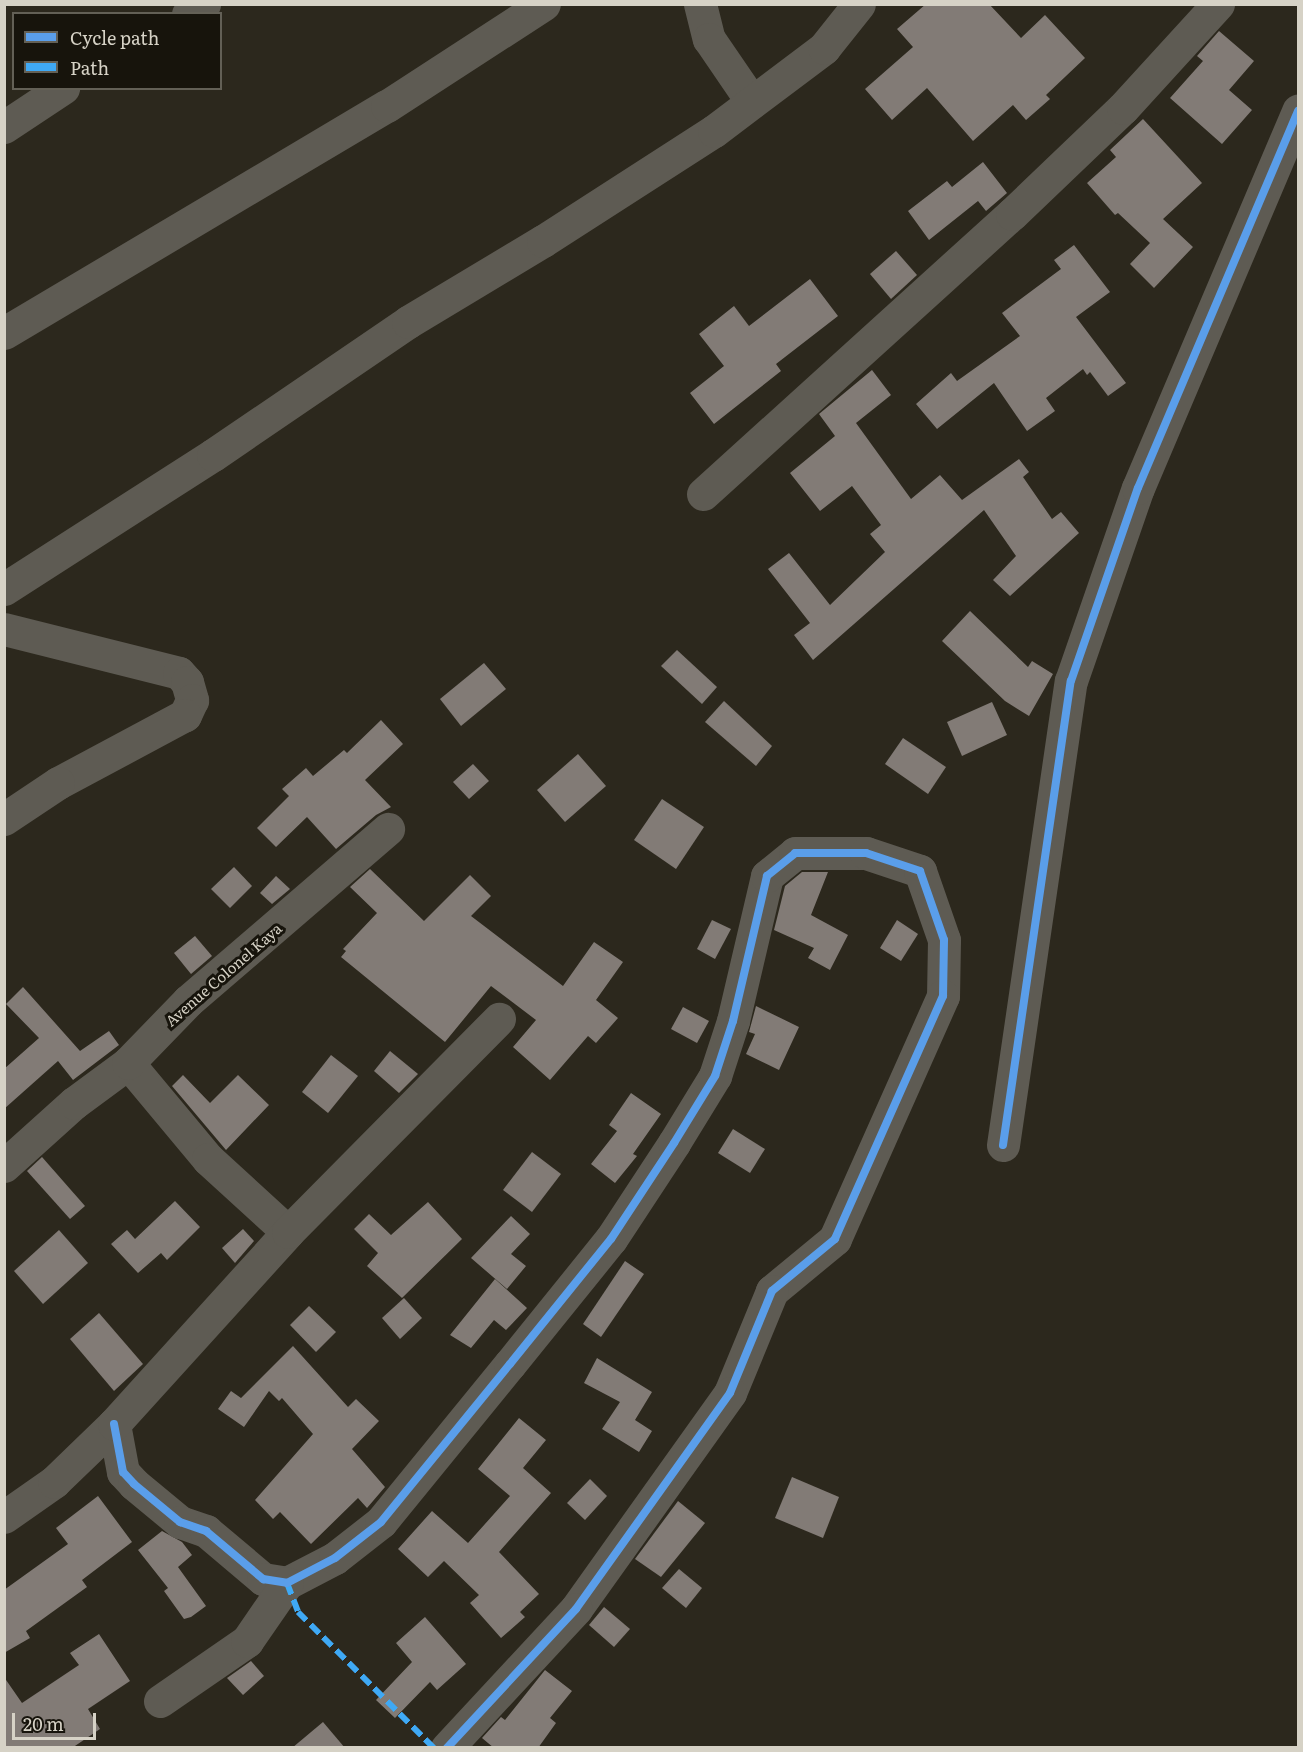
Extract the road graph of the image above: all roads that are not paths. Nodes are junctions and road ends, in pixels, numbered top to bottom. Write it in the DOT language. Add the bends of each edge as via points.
graph roads {
  1 [pos="204,4"];
  2 [pos="544,4"];
  3 [pos="700,4"];
  4 [pos="859,4"];
  5 [pos="1218,4"];
  6 [pos="191,12"];
  7 [pos="60,90"];
  8 [pos="752,102"];
  9 [pos="1299,111"];
  10 [pos="4,127"];
  11 [pos="4,333"];
  12 [pos="703,494"];
  13 [pos="4,589"];
  14 [pos="4,629"];
  15 [pos="4,819"];
  16 [pos="388,829"];
  17 [pos="499,1019"];
  18 [pos="128,1063"];
  19 [pos="1003,1145"];
  20 [pos="4,1166"];
  21 [pos="288,1232"];
  22 [pos="114,1424"];
  23 [pos="4,1517"];
  24 [pos="287,1583"];
  25 [pos="160,1701"];
  26 [pos="447,1748"];
  1 -- 6 [label="street"];
  2 -- 11 [label="street" via="387,106"];
  3 -- 8 [label="street" via="709,39"];
  4 -- 8 [label="street" via="824,48"];
  5 -- 12 [label="street" via="1123,108 1012,214"];
  7 -- 10 [label="street"];
  8 -- 13 [label="street" via="543,242 408,322 213,456"];
  9 -- 19 [label="street" via="1138,488 1071,681"];
  14 -- 15 [label="street" via="164,667 187,682 192,700 185,716 58,783"];
  16 -- 18 [label="street, Avenue Colonel Kaya" via="188,1002"];
  17 -- 21 [label="street"];
  18 -- 20 [label="street, Avenue Colonel Kaya" via="74,1103"];
  18 -- 21 [label="street" via="208,1159"];
  21 -- 22 [label="street"];
  22 -- 23 [label="street" via="54,1482"];
  22 -- 24 [label="street" via="123,1472 159,1508 180,1522 206,1531 263,1579"];
  24 -- 25 [label="street" via="247,1641"];
  24 -- 26 [label="street" via="335,1558 381,1522 611,1239 715,1076 733,1021 767,876 795,853 866,853 920,871 944,940 943,996 835,1239 772,1291 730,1393 576,1609"];
}
